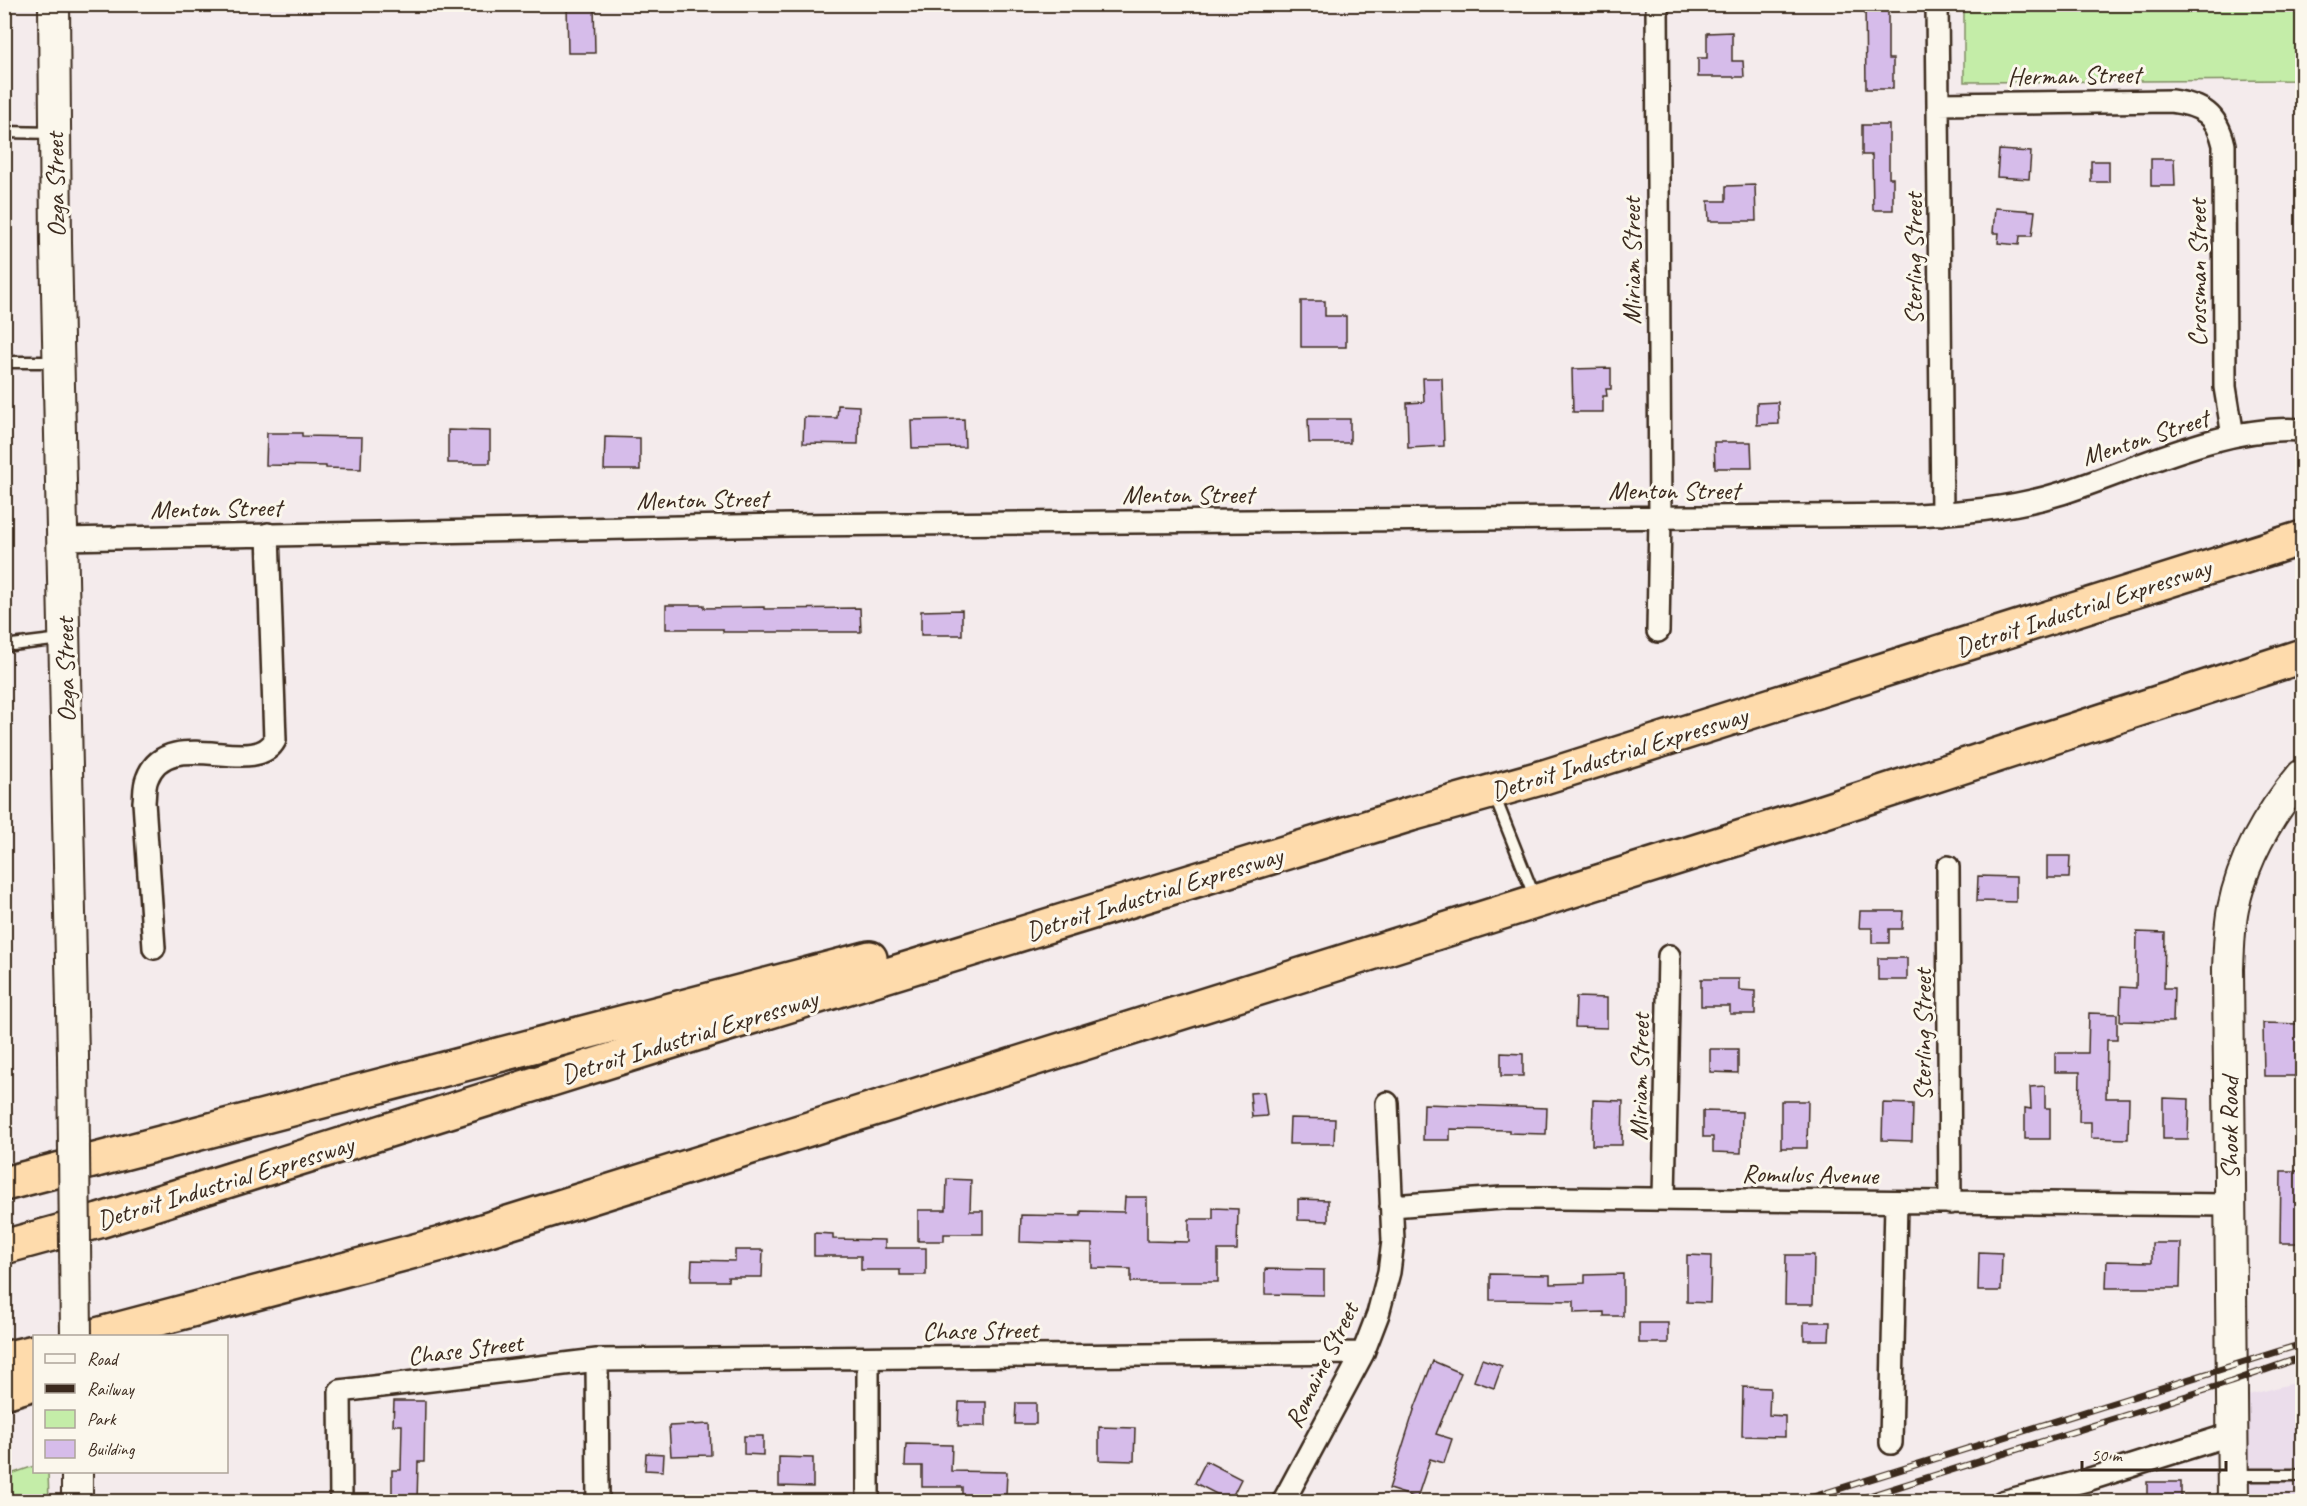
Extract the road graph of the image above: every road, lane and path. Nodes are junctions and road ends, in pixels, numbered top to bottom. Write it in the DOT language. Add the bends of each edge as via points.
graph roads {
  1 [pos="54,4"];
  2 [pos="1657,4"];
  3 [pos="1938,4"];
  4 [pos="1938,104"];
  5 [pos="2208,114"];
  6 [pos="4,132"];
  7 [pos="55,133"];
  8 [pos="4,362"];
  9 [pos="58,362"];
  10 [pos="2302,430"];
  11 [pos="2233,436"];
  12 [pos="1942,514"];
  13 [pos="1660,517"];
  14 [pos="268,534"];
  15 [pos="2302,538"];
  16 [pos="62,539"];
  17 [pos="1658,631"];
  18 [pos="64,639"];
  19 [pos="4,646"];
  20 [pos="2302,656"];
  21 [pos="2302,774"];
  22 [pos="1493,792"];
  23 [pos="1411,814"];
  24 [pos="1948,867"];
  25 [pos="1536,901"];
  26 [pos="154,948"];
  27 [pos="1669,956"];
  28 [pos="1387,1103"];
  29 [pos="112,1156"];
  30 [pos="4,1170"];
  31 [pos="4,1184"];
  32 [pos="1664,1198"];
  33 [pos="1896,1202"];
  34 [pos="1950,1203"];
  35 [pos="2229,1205"];
  36 [pos="1391,1206"];
  37 [pos="4,1247"];
  38 [pos="331,1275"];
  39 [pos="76,1335"];
  40 [pos="97,1335"];
  41 [pos="181,1335"];
  42 [pos="33,1352"];
  43 [pos="1363,1353"];
  44 [pos="868,1358"];
  45 [pos="4,1359"];
  46 [pos="597,1360"];
  47 [pos="33,1383"];
  48 [pos="4,1392"];
  49 [pos="2232,1434"];
  50 [pos="1891,1443"];
  51 [pos="77,1473"];
  52 [pos="2302,1475"];
  53 [pos="2233,1488"];
  54 [pos="77,1502"];
  55 [pos="341,1502"];
  56 [pos="598,1502"];
  57 [pos="868,1502"];
  58 [pos="1283,1502"];
  59 [pos="2002,1502"];
  1 -- 7 [label="street, Ozga Street"];
  2 -- 13 [label="street, Miriam Street"];
  3 -- 4 [label="street, Sterling Street"];
  4 -- 5 [label="street, Herman Street" via="2171,101 2188,103"];
  4 -- 12 [label="street, Sterling Street"];
  5 -- 11 [label="street, Crossman Street" via="2224,145 2225,387"];
  6 -- 7 [label="lane"];
  7 -- 9 [label="street, Ozga Street"];
  8 -- 9 [label="lane"];
  9 -- 16 [label="street, Ozga Street"];
  10 -- 11 [label="street, Menton Street"];
  11 -- 12 [label="street, Menton Street" via="2190,447 2060,494 1996,508"];
  12 -- 13 [label="street, Menton Street"];
  13 -- 14 [label="street, Menton Street"];
  13 -- 17 [label="street, Miriam Street"];
  14 -- 16 [label="street, Menton Street"];
  14 -- 26 [label="street" via="275,740 261,752 177,753 154,766 146,780 144,802"];
  15 -- 22 [label="highway, Detroit Industrial Expressway"];
  16 -- 18 [label="street, Ozga Street"];
  18 -- 19 [label="lane"];
  18 -- 39 [label="street, Ozga Street, bridge"];
  20 -- 25 [label="highway"];
  21 -- 35 [label="street, Shook Road" via="2263,828 2245,866 2232,910 2228,969"];
  22 -- 23 [label="highway, Detroit Industrial Expressway"];
  22 -- 25 [label="lane"];
  23 -- 29 [label="highway"];
  23 -- 37 [label="highway, Detroit Industrial Expressway" via="132,1211"];
  24 -- 34 [label="street, Sterling Street"];
  25 -- 38 [label="highway"];
  27 -- 32 [label="street, Miriam Street"];
  28 -- 36 [label="street, Romaine Street"];
  29 -- 30 [label="highway"];
  29 -- 31 [label="highway"];
  32 -- 33 [label="street, Romulus Avenue"];
  32 -- 36 [label="street, Romulus Avenue" via="1502,1198"];
  33 -- 34 [label="street, Romulus Avenue"];
  33 -- 50 [label="street"];
  34 -- 35 [label="street, Romulus Avenue"];
  35 -- 49 [label="street, Shook Road"];
  36 -- 43 [label="street, Romaine Street" via="1393,1241 1389,1272"];
  38 -- 40 [label="highway"];
  38 -- 41 [label="highway"];
  42 -- 45 [label="highway"];
  43 -- 44 [label="street, Chase Street"];
  43 -- 58 [label="street, Romaine Street"];
  44 -- 46 [label="street, Chase Street"];
  44 -- 57 [label="street"];
  46 -- 55 [label="street, Chase Street" via="340,1391"];
  46 -- 56 [label="street"];
  47 -- 48 [label="highway"];
  49 -- 53 [label="street, Shook Road"];
  49 -- 59 [label="street" via="2087,1480"];
  51 -- 54 [label="street"];
  52 -- 53 [label="lane"];
}
